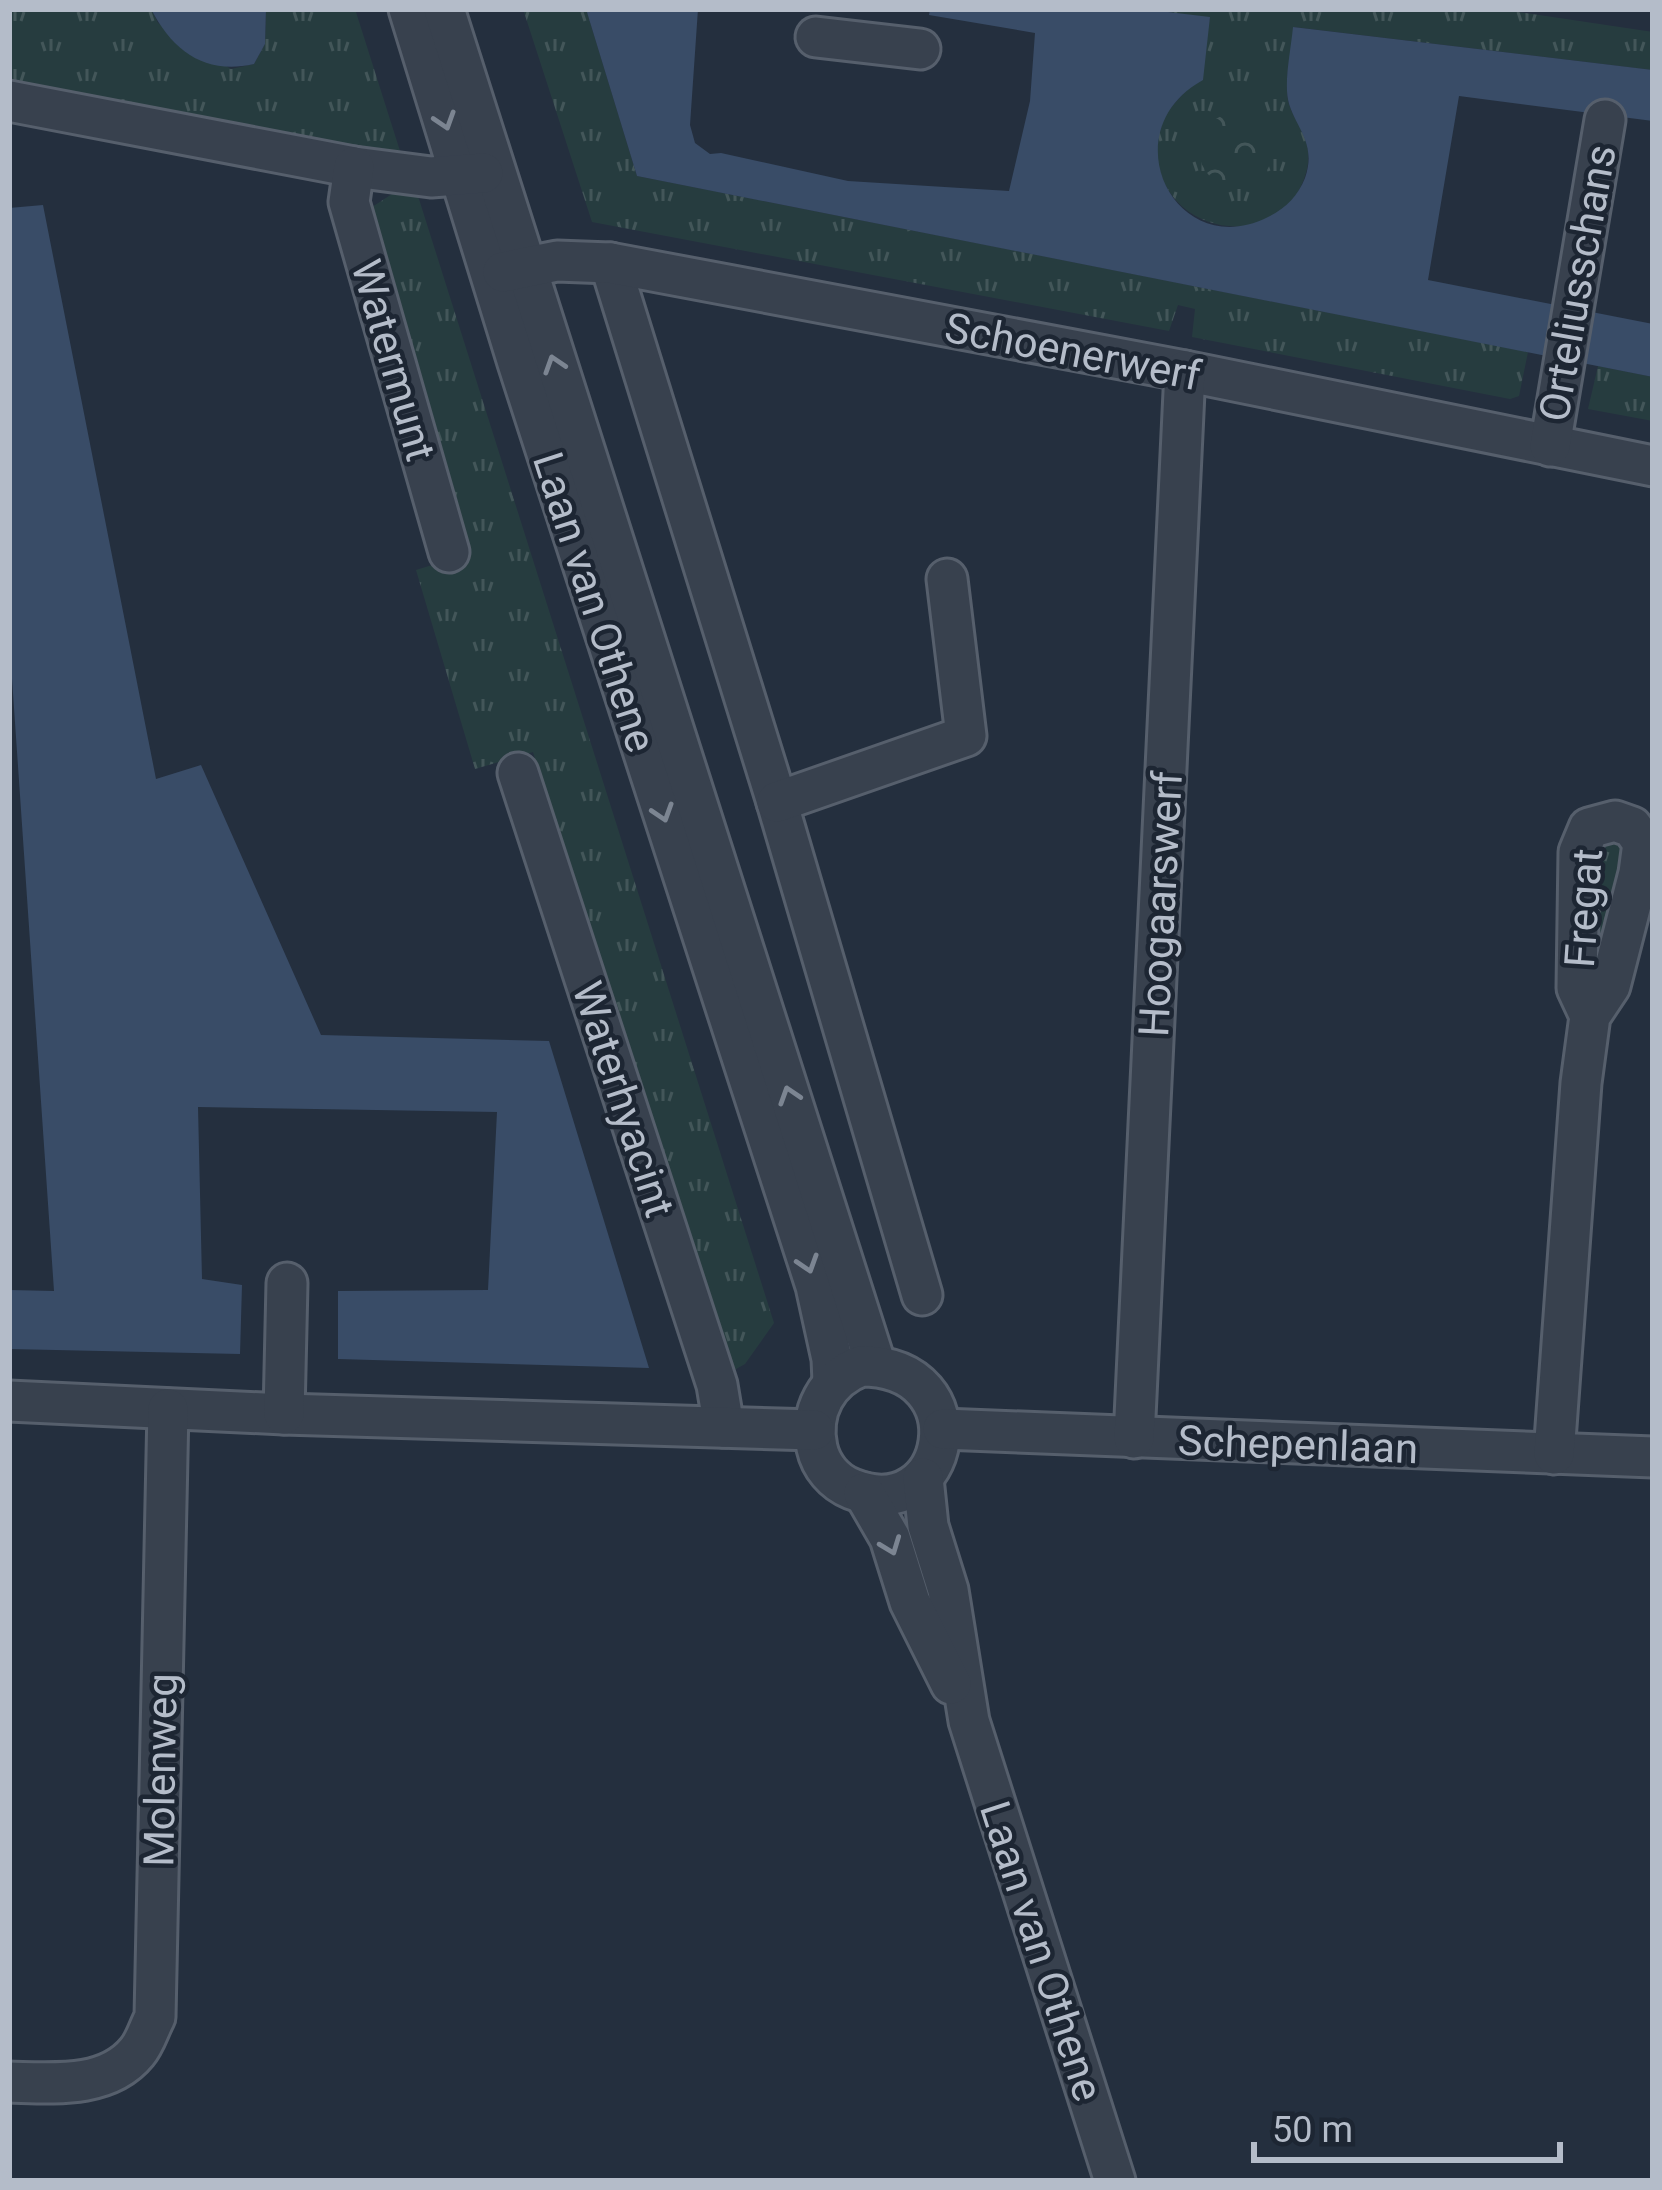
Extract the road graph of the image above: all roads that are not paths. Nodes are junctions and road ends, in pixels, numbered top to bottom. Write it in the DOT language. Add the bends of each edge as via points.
graph roads {
  1 [pos="410,9"];
  2 [pos="445,9"];
  3 [pos="868,26"];
  4 [pos="816,37"];
  5 [pos="920,49"];
  6 [pos="9,101"];
  7 [pos="1605,120"];
  8 [pos="354,167"];
  9 [pos="479,173"];
  10 [pos="610,263"];
  11 [pos="507,271"];
  12 [pos="1186,371"];
  13 [pos="1550,446"];
  14 [pos="1653,466"];
  15 [pos="448,552"];
  16 [pos="947,579"];
  17 [pos="518,773"];
  18 [pos="777,802"];
  19 [pos="1590,1016"];
  20 [pos="881,1163"];
  21 [pos="802,1189"];
  22 [pos="287,1283"];
  23 [pos="922,1295"];
  24 [pos="876,1366"];
  25 [pos="832,1382"];
  26 [pos="9,1402"];
  27 [pos="168,1409"];
  28 [pos="284,1414"];
  29 [pos="724,1427"];
  30 [pos="814,1430"];
  31 [pos="943,1430"];
  32 [pos="1135,1438"];
  33 [pos="1554,1454"];
  34 [pos="1653,1457"];
  35 [pos="923,1478"];
  36 [pos="864,1493"];
  37 [pos="969,1721"];
  38 [pos="9,2082"];
  39 [pos="1115,2181"];
  1 -- 9 [label="street, Laan van Othene, one-way"];
  2 -- 9 [label="street, Laan van Othene"];
  3 -- 4 [label="street"];
  3 -- 5 [label="street"];
  6 -- 8 [label="street"];
  7 -- 13 [label="street, Orteliusschans"];
  8 -- 9 [label="street" via="431,177"];
  8 -- 15 [label="street, Watermunt" via="349,202"];
  9 -- 11 [label="street, Laan van Othene"];
  10 -- 11 [label="street, Schoenerwerf" via="557,261"];
  10 -- 12 [label="street, Schoenerwerf"];
  10 -- 18 [label="street"];
  11 -- 21 [label="street, Laan van Othene"];
  12 -- 13 [label="street, Schoenerwerf"];
  12 -- 32 [label="street, Hoogaarswerf"];
  13 -- 14 [label="street, Schoenerwerf"];
  16 -- 18 [label="street" via="966,736"];
  17 -- 29 [label="street, Waterhyacint" via="717,1384"];
  18 -- 20 [label="street"];
  19 -- 33 [label="street, Fregat"];
  20 -- 21 [label="street"];
  20 -- 23 [label="street"];
  21 -- 24 [label="street, Laan van Othene"];
  21 -- 25 [label="street, Laan van Othene, one-way"];
  22 -- 28 [label="street"];
  24 -- 25 [label="street"];
  24 -- 31 [label="street" via="920,1384"];
  25 -- 30 [label="street"];
  26 -- 27 [label="street"];
  27 -- 28 [label="street"];
  27 -- 38 [label="street, Molenweg" via="155,2017 138,2052 111,2073 71,2083"];
  28 -- 29 [label="street"];
  29 -- 30 [label="street"];
  30 -- 36 [label="street" via="828,1472"];
  31 -- 32 [label="street, Schepenlaan"];
  31 -- 35 [label="street"];
  32 -- 33 [label="street, Schepenlaan"];
  33 -- 34 [label="street, Schepenlaan"];
  35 -- 36 [label="street" via="890,1495"];
  35 -- 37 [label="street, Laan van Othene"];
  36 -- 37 [label="street, Laan van Othene, one-way"];
  37 -- 39 [label="street, Laan van Othene"];
}
